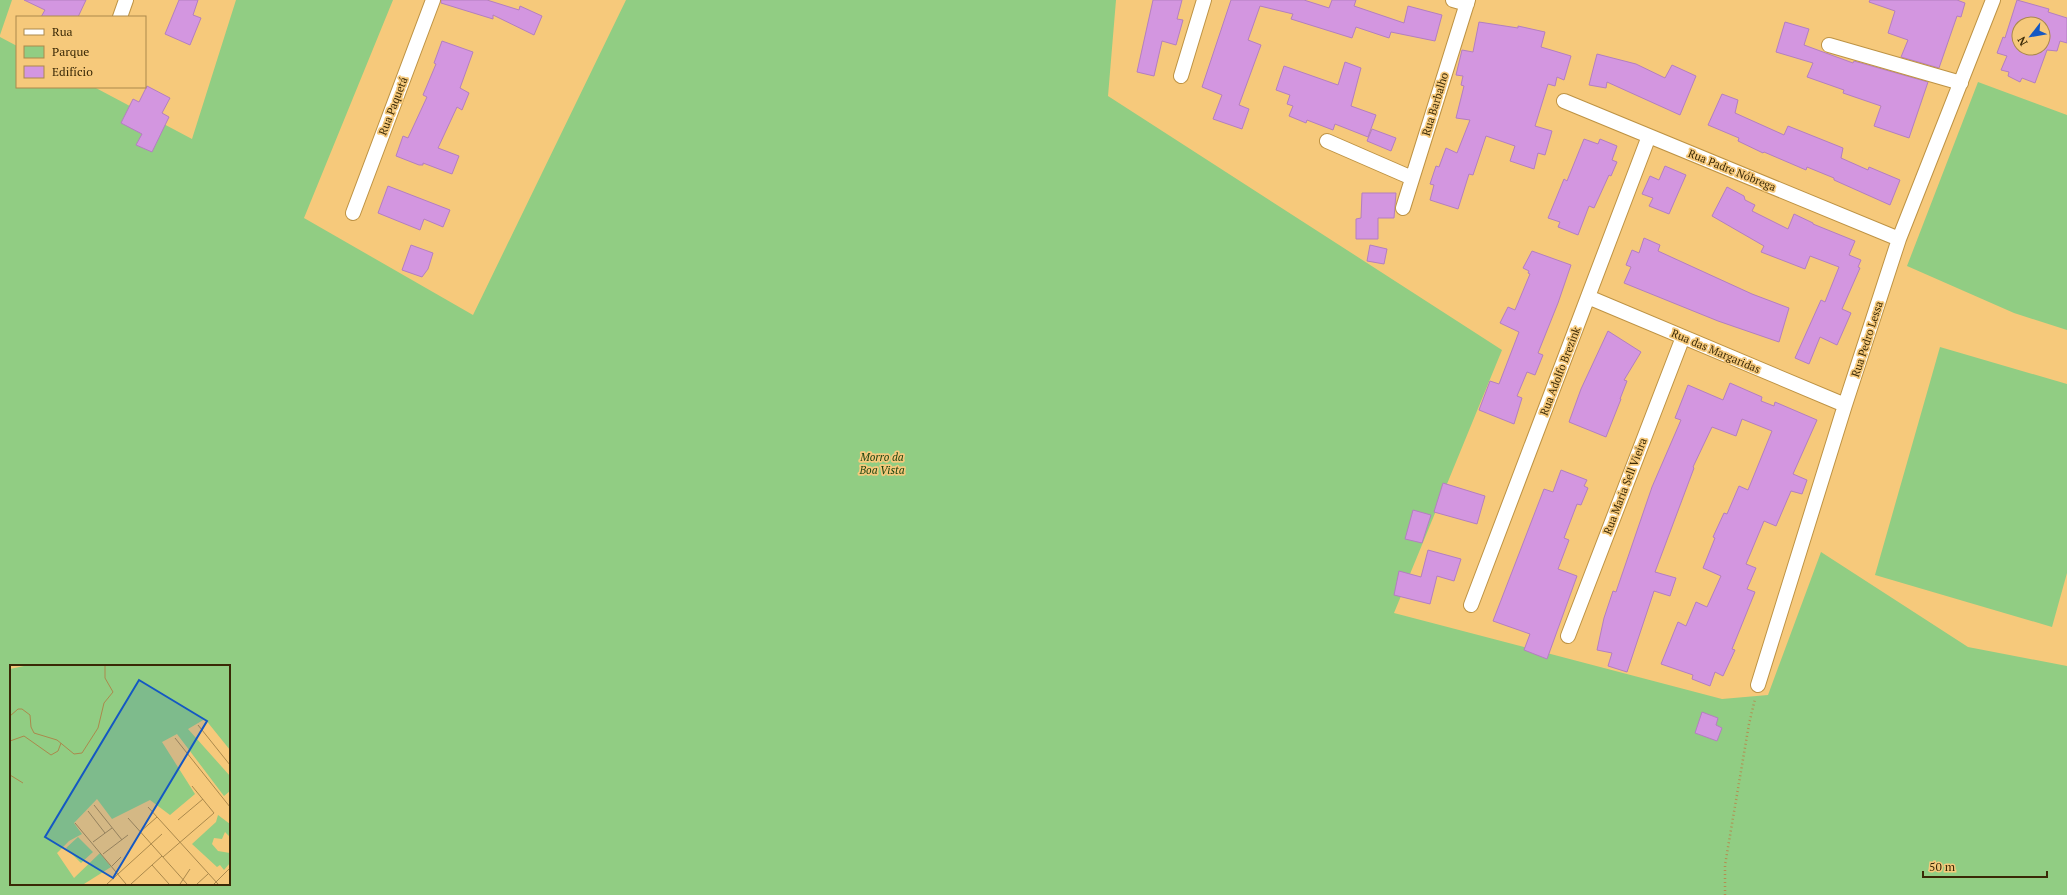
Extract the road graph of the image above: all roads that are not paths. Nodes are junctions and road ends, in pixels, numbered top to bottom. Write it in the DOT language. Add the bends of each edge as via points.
graph roads {
  1 [pos="126,0"];
  2 [pos="433,0"];
  3 [pos="1204,0"];
  4 [pos="1453,0"];
  5 [pos="1993,0"];
  6 [pos="1467,2"];
  7 [pos="120,16"];
  8 [pos="1829,45"];
  9 [pos="1181,76"];
  10 [pos="1961,83"];
  11 [pos="1564,101"];
  12 [pos="1649,136"];
  13 [pos="1327,141"];
  14 [pos="1412,178"];
  15 [pos="1403,208"];
  16 [pos="352,213"];
  17 [pos="1899,239"];
  18 [pos="1588,297"];
  19 [pos="1683,336"];
  20 [pos="1845,405"];
  21 [pos="1471,606"];
  22 [pos="1568,636"];
  23 [pos="1758,685"];
  1 -- 7 [label="street"];
  2 -- 16 [label="street, Rua Paquetá"];
  3 -- 9 [label="street"];
  4 -- 6 [label="street"];
  5 -- 10 [label="street, Rua Pedro Lessa"];
  6 -- 14 [label="street, Rua Barbalho"];
  8 -- 10 [label="street"];
  10 -- 17 [label="street, Rua Pedro Lessa"];
  11 -- 12 [label="street, Rua Padre Nóbrega"];
  12 -- 17 [label="street, Rua Padre Nóbrega"];
  12 -- 18 [label="street, Rua Adolfo Brezink"];
  13 -- 14 [label="street"];
  14 -- 15 [label="street, Rua Barbalho"];
  17 -- 20 [label="street, Rua Pedro Lessa"];
  18 -- 19 [label="street, Rua das Margaridas"];
  18 -- 21 [label="street, Rua Adolfo Brezink"];
  19 -- 20 [label="street, Rua das Margaridas"];
  19 -- 22 [label="street, Rua Maria Sell Vieira"];
  20 -- 23 [label="street, Rua Pedro Lessa"];
}
